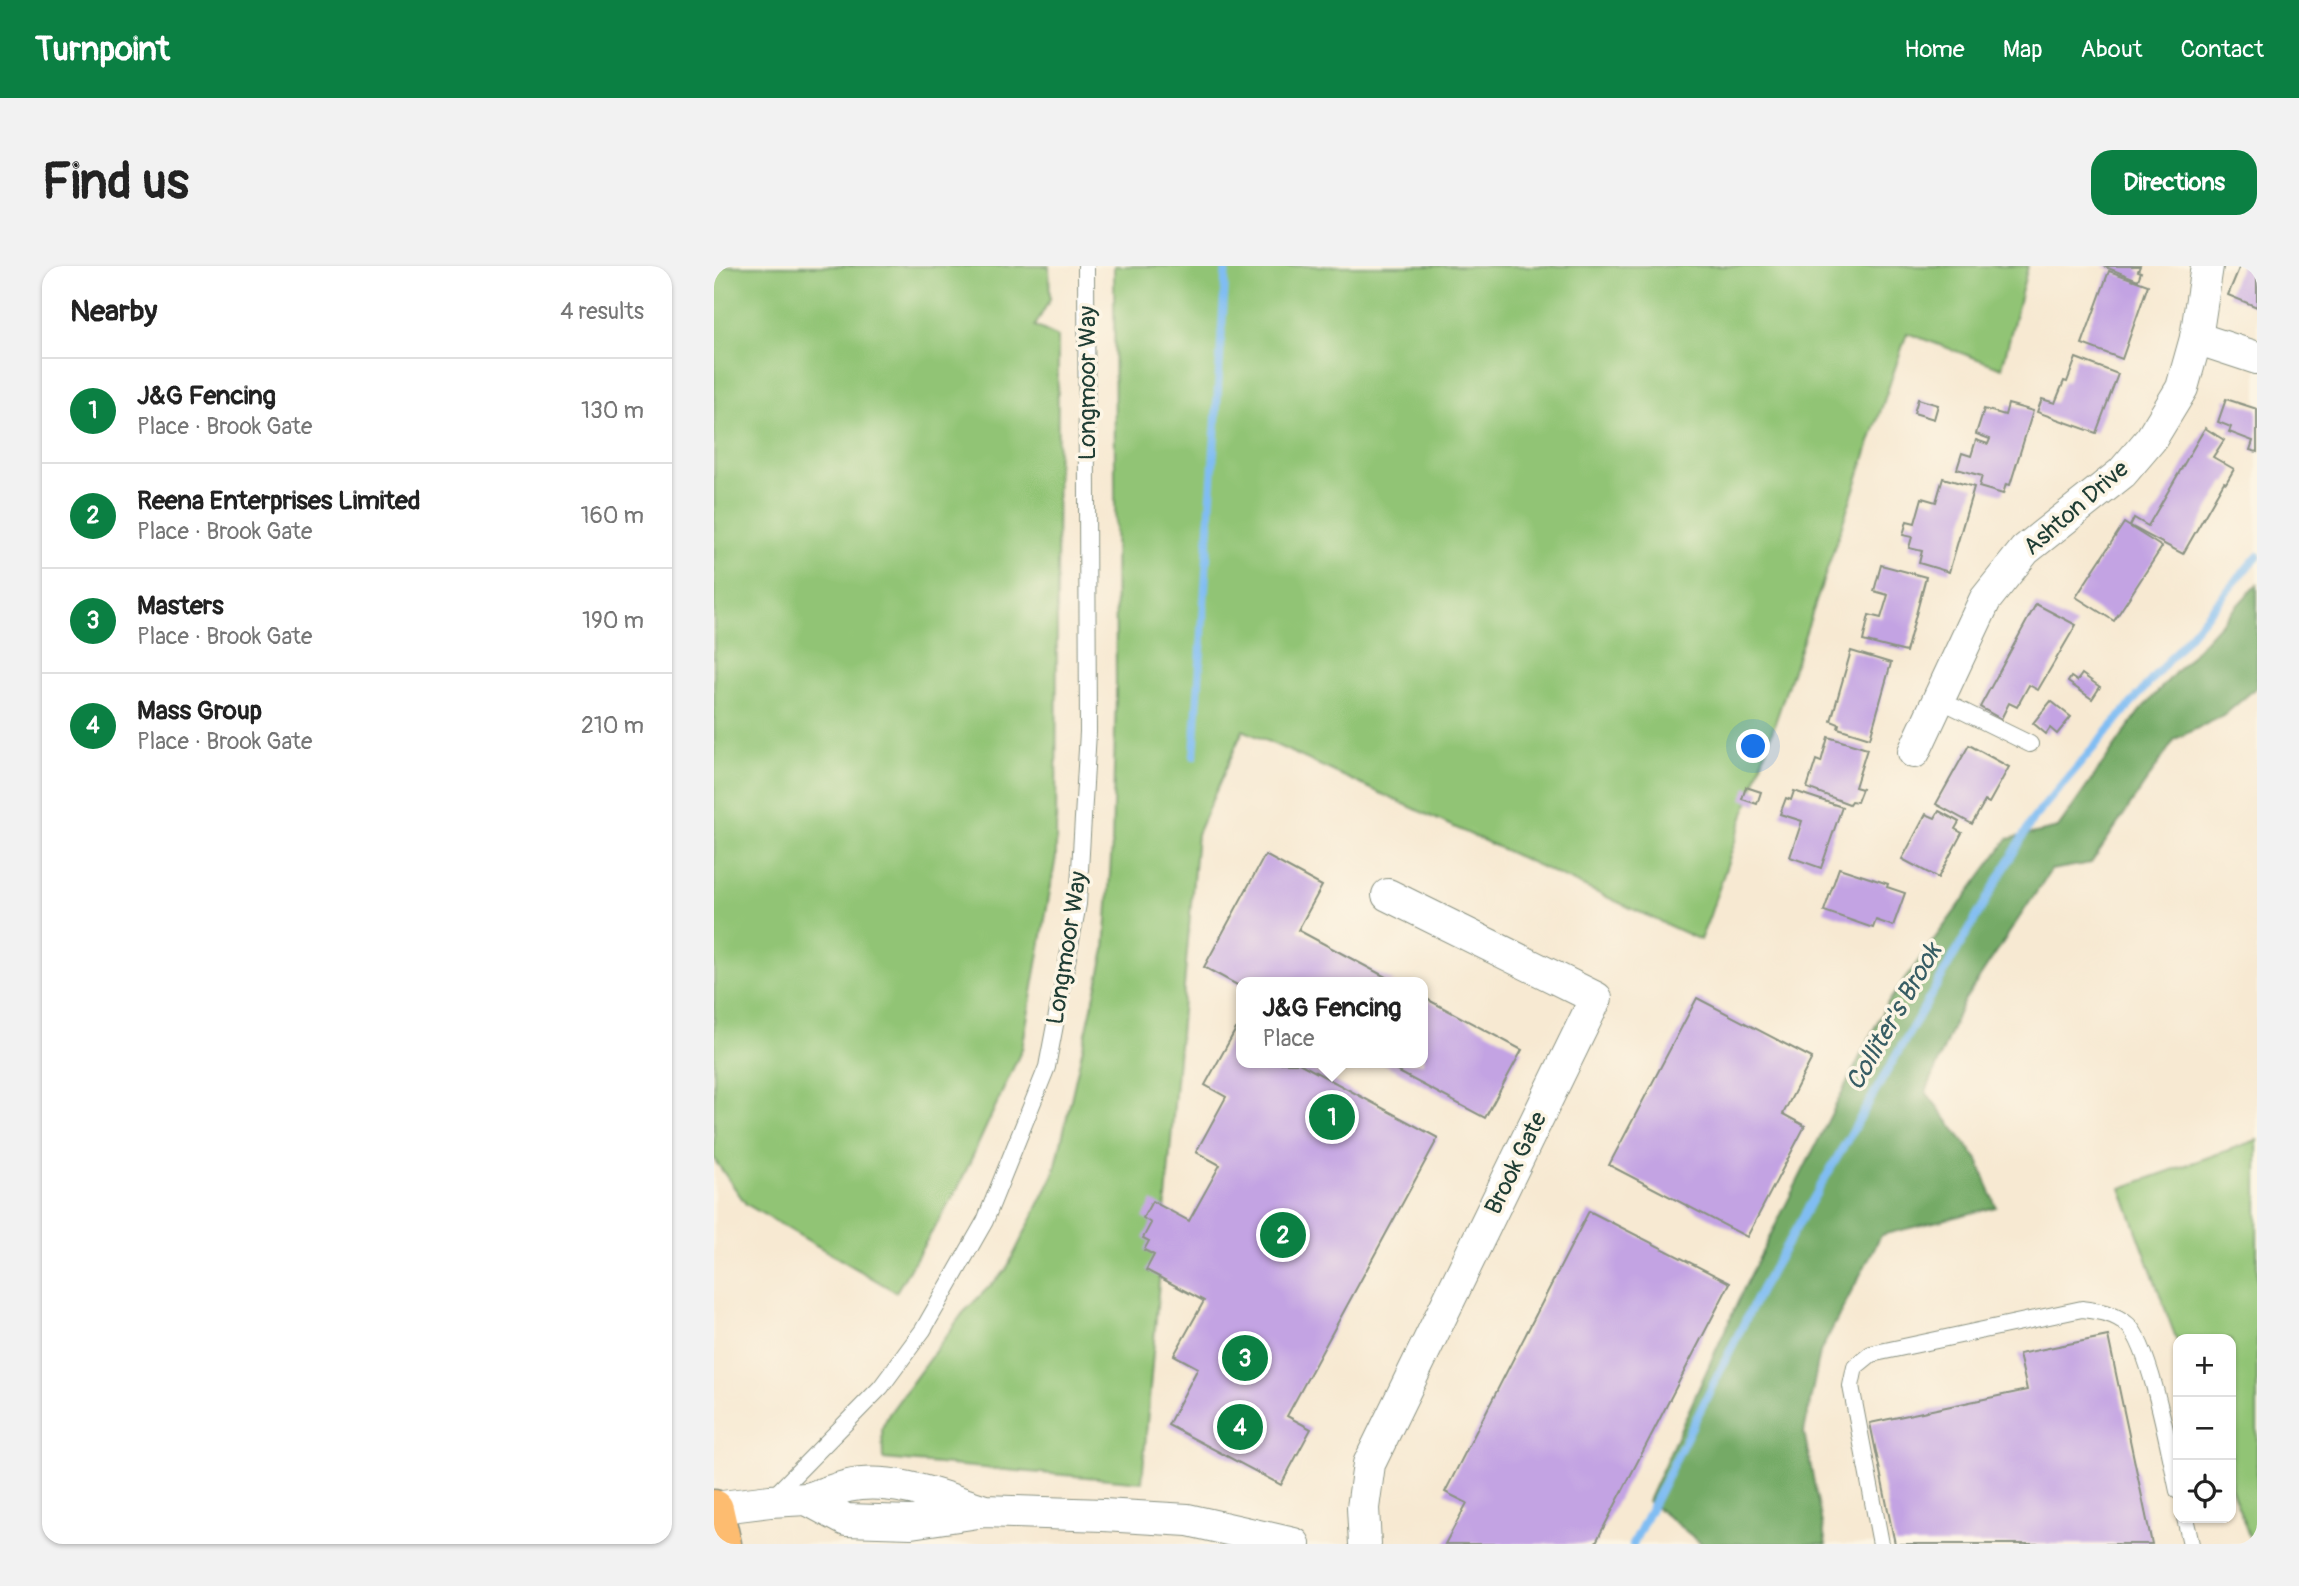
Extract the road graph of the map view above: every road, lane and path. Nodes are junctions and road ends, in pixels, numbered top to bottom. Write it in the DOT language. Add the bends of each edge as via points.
graph roads {
  1 [pos="1086,266"];
  2 [pos="2207,266"];
  3 [pos="2196,338"];
  4 [pos="2257,358"];
  5 [pos="1938,699"];
  6 [pos="2030,744"];
  7 [pos="1914,752"];
  8 [pos="1388,895"];
  9 [pos="2173,1469"];
  10 [pos="770,1501"];
  11 [pos="714,1508"];
  12 [pos="2186,1523"];
  13 [pos="722,1544"];
  14 [pos="1294,1544"];
  15 [pos="1365,1544"];
  16 [pos="1881,1544"];
  17 [pos="2191,1544"];
  1 -- 10 [label="lane, Longmoor Way" via="1088,732 1078,904 1047,1067 985,1221 923,1330 881,1387"];
  2 -- 3 [label="street, Ashton Drive"];
  3 -- 4 [label="street"];
  3 -- 5 [label="street, Ashton Drive" via="2182,388 2151,439 2122,473 2025,550 1985,600"];
  5 -- 6 [label="lane"];
  5 -- 7 [label="street, Ashton Drive"];
  8 -- 15 [label="street, Brook Gate" via="1596,998 1369,1464 1363,1508"];
  9 -- 16 [label="lane" via="2140,1342 2128,1324 2107,1312 2082,1309 1871,1354 1854,1367 1851,1386"];
  10 -- 11 [label="street"];
  10 -- 14 [label="street" via="807,1499 846,1520 911,1522 985,1511 1188,1520"];
  11 -- 13 [label="highway"];
  12 -- 17 [label="lane"];
}
